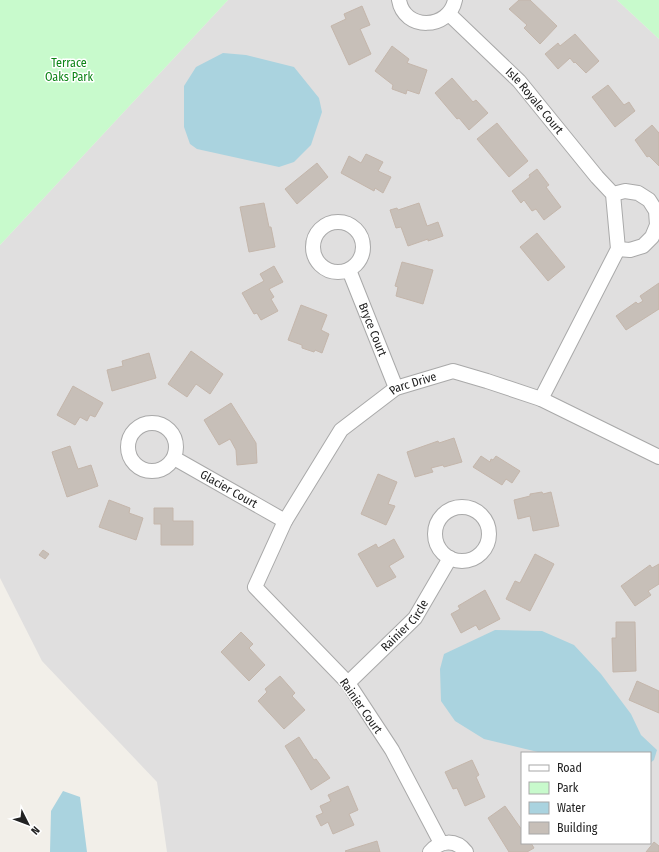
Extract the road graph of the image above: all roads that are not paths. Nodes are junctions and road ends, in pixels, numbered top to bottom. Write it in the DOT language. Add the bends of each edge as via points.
graph roads {
  1 [pos="399,0"];
  2 [pos="455,0"];
  3 [pos="449,14"];
  4 [pos="613,194"];
  5 [pos="618,249"];
  6 [pos="349,270"];
  7 [pos="396,388"];
  8 [pos="541,399"];
  9 [pos="659,456"];
  10 [pos="174,458"];
  11 [pos="285,521"];
  12 [pos="450,558"];
  13 [pos="255,587"];
  14 [pos="348,683"];
  15 [pos="441,843"];
  16 [pos="430,852"];
  17 [pos="466,852"];
  1 -- 3 [label="street" via="409,17 418,22 438,21"];
  2 -- 3 [label="street"];
  3 -- 4 [label="street, Isle Royale Court" via="519,81"];
  4 -- 5 [label="street"];
  4 -- 5 [label="street" via="625,191 638,192 650,200 656,212 657,225 652,237 643,246 630,250"];
  5 -- 8 [label="street"];
  6 -- 7 [label="street, Bryce Court"];
  7 -- 8 [label="street, Parc Drive" via="453,371"];
  7 -- 11 [label="street, Parc Drive" via="341,430"];
  8 -- 9 [label="street, Parc Drive"];
  10 -- 11 [label="street, Glacier Court"];
  11 -- 13 [label="street, Parc Drive"];
  12 -- 14 [label="street, Rainier Circle" via="415,618"];
  13 -- 14 [label="street, Rainier Court"];
  14 -- 15 [label="street, Rainier Court" via="392,750"];
  15 -- 16 [label="street"];
  15 -- 17 [label="street" via="458,844"];
}
